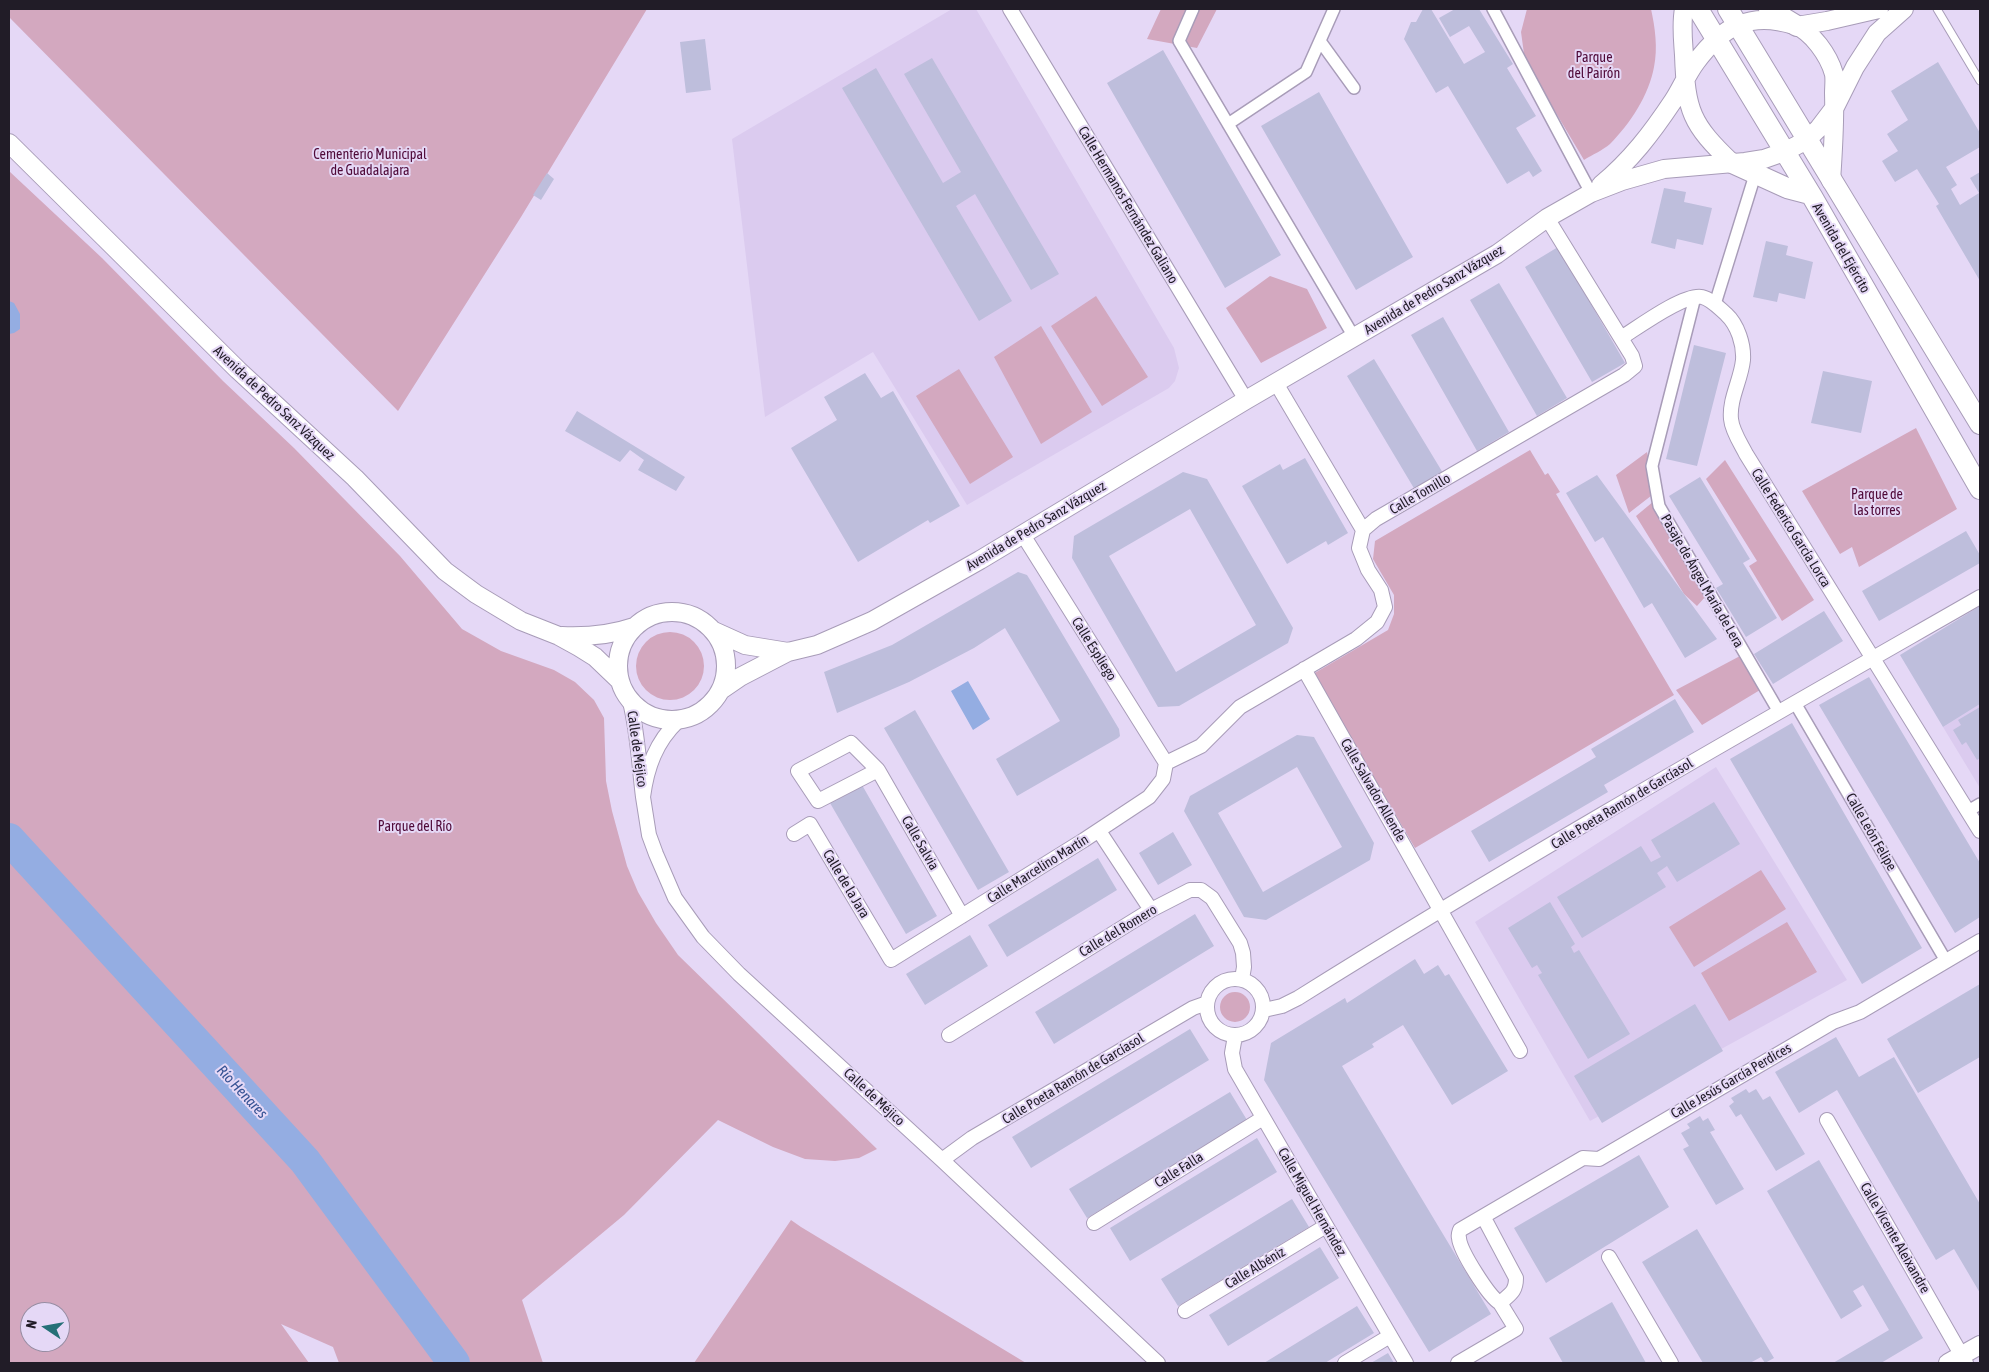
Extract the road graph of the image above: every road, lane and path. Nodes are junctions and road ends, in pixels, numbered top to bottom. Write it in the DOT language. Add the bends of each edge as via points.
graph roads {
  1 [pos="1010,9"];
  2 [pos="1193,9"];
  3 [pos="1334,9"];
  4 [pos="1493,9"];
  5 [pos="1684,9"];
  6 [pos="1698,9"];
  7 [pos="1769,9"];
  8 [pos="1879,9"];
  9 [pos="1904,9"];
  10 [pos="1937,9"];
  11 [pos="1733,16"];
  12 [pos="1797,26"];
  13 [pos="1718,39"];
  14 [pos="1320,41"];
  15 [pos="1980,81"];
  16 [pos="1685,82"];
  17 [pos="1354,88"];
  18 [pos="1835,106"];
  19 [pos="1228,124"];
  20 [pos="1807,140"];
  21 [pos="9,143"];
  22 [pos="1784,152"];
  23 [pos="1732,163"];
  24 [pos="1755,174"];
  25 [pos="1831,181"];
  26 [pos="1591,193"];
  27 [pos="1810,194"];
  28 [pos="1547,218"];
  29 [pos="1695,297"];
  30 [pos="1715,304"];
  31 [pos="1354,337"];
  32 [pos="1621,338"];
  33 [pos="1276,383"];
  34 [pos="1246,400"];
  35 [pos="1980,424"];
  36 [pos="1980,490"];
  37 [pos="1363,530"];
  38 [pos="1023,535"];
  39 [pos="1980,597"];
  40 [pos="634,627"];
  41 [pos="714,631"];
  42 [pos="559,636"];
  43 [pos="788,652"];
  44 [pos="1872,658"];
  45 [pos="1304,669"];
  46 [pos="618,678"];
  47 [pos="721,690"];
  48 [pos="630,702"];
  49 [pos="1795,703"];
  50 [pos="1779,712"];
  51 [pos="678,720"];
  52 [pos="1166,763"];
  53 [pos="878,770"];
  54 [pos="643,797"];
  55 [pos="1980,804"];
  56 [pos="1968,811"];
  57 [pos="1099,831"];
  58 [pos="1980,831"];
  59 [pos="794,834"];
  60 [pos="1152,910"];
  61 [pos="1442,910"];
  62 [pos="962,916"];
  63 [pos="1980,941"];
  64 [pos="891,960"];
  65 [pos="1946,961"];
  66 [pos="1242,979"];
  67 [pos="1207,1003"];
  68 [pos="1264,1010"];
  69 [pos="950,1035"];
  70 [pos="1235,1036"];
  71 [pos="1520,1051"];
  72 [pos="1263,1118"];
  73 [pos="1827,1120"];
  74 [pos="942,1160"];
  75 [pos="1484,1218"];
  76 [pos="1094,1223"];
  77 [pos="1326,1226"];
  78 [pos="1609,1257"];
  79 [pos="1500,1303"];
  80 [pos="1185,1311"];
  81 [pos="1390,1336"];
  82 [pos="1980,1345"];
  83 [pos="1959,1361"];
  84 [pos="1158,1363"];
  85 [pos="1345,1363"];
  86 [pos="1406,1363"];
  87 [pos="1458,1363"];
  88 [pos="1671,1363"];
  1 -- 34 [label="street, Calle Hermanos Fernández Galiano"];
  2 -- 19 [label="street" via="1180,41"];
  3 -- 14 [label="street"];
  4 -- 26 [label="street"];
  5 -- 16 [label="street"];
  6 -- 13 [label="main road, Avenida del Ejército"];
  7 -- 12 [label="main road"];
  8 -- 12 [label="street"];
  9 -- 18 [label="street" via="1877,33"];
  10 -- 15 [label="lane"];
  11 -- 12 [label="street"];
  11 -- 13 [label="street, Avenida de Pedro Sanz Vázquez"];
  11 -- 20 [label="main road, Avenida del Ejército"];
  12 -- 18 [label="street" via="1812,37 1828,61 1834,74"];
  13 -- 16 [label="street, Avenida de Pedro Sanz Vázquez" via="1695,63"];
  13 -- 22 [label="main road, Avenida del Ejército"];
  14 -- 17 [label="street"];
  14 -- 19 [label="street" via="1306,72"];
  16 -- 23 [label="street" via="1691,112 1699,128"];
  16 -- 26 [label="street, Avenida de Pedro Sanz Vázquez" via="1639,149"];
  18 -- 20 [label="street"];
  18 -- 25 [label="street"];
  19 -- 31 [label="street"];
  20 -- 22 [label="street, Avenida de Pedro Sanz Vázquez"];
  20 -- 25 [label="main road, Avenida del Ejército"];
  21 -- 42 [label="street, Avenida de Pedro Sanz Vázquez" via="238,370 355,478 445,572 514,617"];
  22 -- 23 [label="street, Avenida de Pedro Sanz Vázquez" via="1754,161"];
  22 -- 27 [label="main road, Avenida del Ejército"];
  23 -- 24 [label="main road"];
  23 -- 26 [label="street, Avenida de Pedro Sanz Vázquez" via="1664,169"];
  24 -- 27 [label="main road"];
  24 -- 30 [label="street"];
  25 -- 35 [label="main road, Avenida del Ejército"];
  26 -- 28 [label="street, Avenida de Pedro Sanz Vázquez"];
  27 -- 36 [label="main road, Avenida del Ejército"];
  28 -- 31 [label="street, Avenida de Pedro Sanz Vázquez" via="1497,254"];
  28 -- 32 [label="street, Calle Tomillo"];
  29 -- 30 [label="street, Calle Federico García Lorca" via="1703,297"];
  29 -- 32 [label="street" via="1665,310"];
  29 -- 50 [label="street, Pasaje de Ángel María de Lera" via="1652,466 1659,506"];
  30 -- 44 [label="street, Calle Federico García Lorca" via="1730,317 1742,346 1731,422 1746,454"];
  31 -- 33 [label="street, Avenida de Pedro Sanz Vázquez"];
  32 -- 37 [label="street, Calle Tomillo" via="1635,366 1624,375"];
  33 -- 34 [label="street, Avenida de Pedro Sanz Vázquez"];
  33 -- 37 [label="street"];
  34 -- 38 [label="street, Avenida de Pedro Sanz Vázquez"];
  37 -- 45 [label="street" via="1359,548 1381,590 1385,607 1377,622"];
  38 -- 43 [label="street, Avenida de Pedro Sanz Vázquez" via="872,621 817,645"];
  38 -- 52 [label="street, Calle Espliego"];
  39 -- 44 [label="street, Calle Poeta Ramón de Garcíasol"];
  40 -- 41 [label="street" via="656,614 675,612 693,616"];
  40 -- 42 [label="street, Avenida de Pedro Sanz Vázquez" via="607,634"];
  40 -- 46 [label="street" via="621,645"];
  41 -- 43 [label="street, Avenida de Pedro Sanz Vázquez" via="745,644"];
  41 -- 47 [label="street" via="726,666"];
  42 -- 46 [label="street, Avenida de Pedro Sanz Vázquez" via="595,657"];
  43 -- 47 [label="street, Avenida de Pedro Sanz Vázquez"];
  44 -- 49 [label="street, Calle Poeta Ramón de Garcíasol"];
  44 -- 56 [label="street, Calle Federico García Lorca"];
  45 -- 52 [label="street" via="1240,707 1201,746"];
  45 -- 61 [label="street, Calle Salvador Allende"];
  46 -- 48 [label="street"];
  47 -- 51 [label="street" via="703,711"];
  48 -- 51 [label="street" via="652,717"];
  48 -- 54 [label="street, Calle de Méjico" via="636,726"];
  49 -- 50 [label="street, Calle Poeta Ramón de Garcíasol"];
  49 -- 65 [label="street, Calle León Felipe"];
  50 -- 61 [label="street, Calle Poeta Ramón de Garcíasol"];
  51 -- 54 [label="street, Calle de Méjico" via="652,756"];
  52 -- 57 [label="street, Calle Marcelino Martín" via="1163,779 1150,797"];
  53 -- 53 [label="street, Calle Salvia" via="852,743 798,770 818,801"];
  53 -- 62 [label="street, Calle Salvia"];
  54 -- 74 [label="street, Calle de Méjico" via="649,835 656,854 675,898 703,937"];
  55 -- 56 [label="street"];
  56 -- 58 [label="street, Calle Federico García Lorca"];
  57 -- 60 [label="street"];
  57 -- 62 [label="street, Calle Marcelino Martín"];
  59 -- 64 [label="street, Calle de la Jara" via="810,824"];
  60 -- 66 [label="street, Calle del Romero" via="1190,890 1206,892 1240,944 1244,967"];
  60 -- 69 [label="street, Calle del Romero"];
  61 -- 68 [label="street, Calle Poeta Ramón de Garcíasol" via="1298,998"];
  61 -- 71 [label="street, Calle Salvador Allende"];
  62 -- 64 [label="street, Calle Marcelino Martín"];
  63 -- 65 [label="street, Calle Jesús García Perdices"];
  65 -- 75 [label="street, Calle Jesús García Perdices" via="1860,1012 1833,1022 1599,1158 1583,1158"];
  66 -- 67 [label="street" via="1219,983"];
  66 -- 68 [label="street" via="1258,990"];
  67 -- 70 [label="street" via="1209,1019 1214,1026"];
  67 -- 74 [label="street, Calle Poeta Ramón de Garcíasol" via="1187,1011 980,1133"];
  68 -- 70 [label="street" via="1262,1018 1251,1031"];
  70 -- 72 [label="street, Calle Miguel Hernández" via="1232,1061"];
  72 -- 76 [label="street, Calle Falla"];
  72 -- 77 [label="street, Calle Miguel Hernández"];
  73 -- 83 [label="street, Calle Vicente Aleixandre"];
  74 -- 84 [label="street, Calle de Méjico"];
  75 -- 79 [label="street" via="1516,1278 1514,1293"];
  75 -- 79 [label="street, Calle Jesús García Perdices" via="1460,1230 1458,1237 1489,1294"];
  77 -- 80 [label="street, Calle Albéniz"];
  77 -- 81 [label="street, Calle Miguel Hernández"];
  78 -- 88 [label="street"];
  79 -- 87 [label="street" via="1516,1329"];
  81 -- 85 [label="street"];
  81 -- 86 [label="street, Calle Miguel Hernández"];
  82 -- 83 [label="street"];
}
